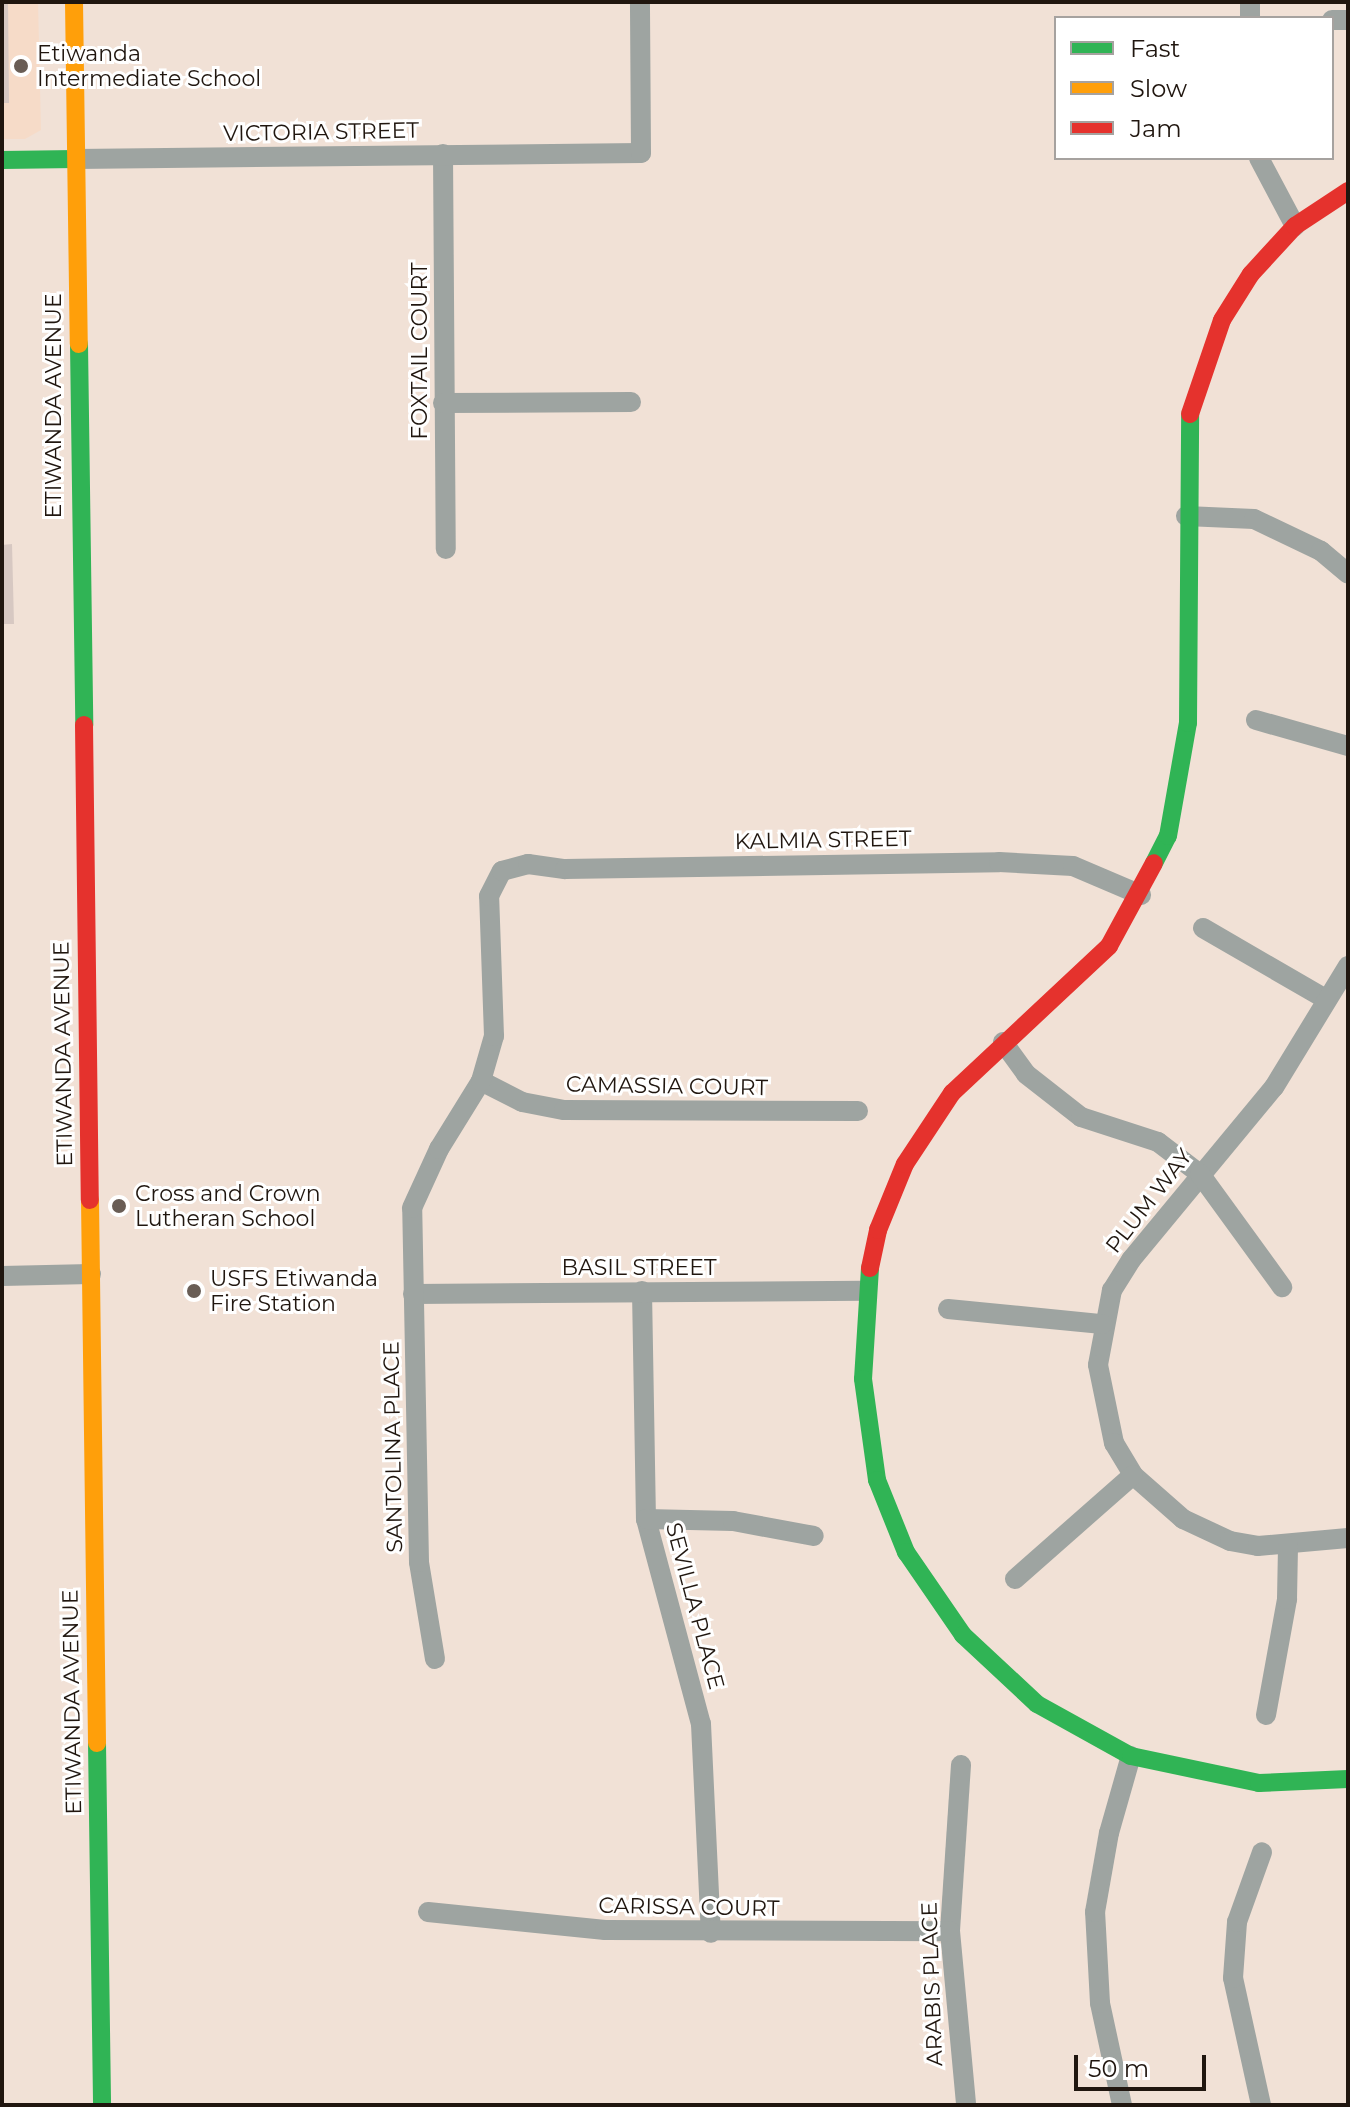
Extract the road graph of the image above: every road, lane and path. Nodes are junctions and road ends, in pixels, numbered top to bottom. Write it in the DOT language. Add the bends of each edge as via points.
graph roads {
  1 [pos="74,2"];
  2 [pos="640,2"];
  3 [pos="443,154"];
  4 [pos="76,159"];
  5 [pos="2,160"];
  6 [pos="1260,160"];
  7 [pos="1348,191"];
  8 [pos="1295,226"];
  9 [pos="631,402"];
  10 [pos="443,403"];
  11 [pos="1186,516"];
  12 [pos="446,549"];
  13 [pos="1348,574"];
  14 [pos="1256,720"];
  15 [pos="1348,746"];
  16 [pos="502,871"];
  17 [pos="1141,895"];
  18 [pos="1203,928"];
  19 [pos="1348,966"];
  20 [pos="1327,1000"];
  21 [pos="1003,1042"];
  22 [pos="481,1081"];
  23 [pos="858,1111"];
  24 [pos="1200,1174"];
  25 [pos="91,1274"];
  26 [pos="2,1276"];
  27 [pos="1282,1287"];
  28 [pos="642,1291"];
  29 [pos="865,1291"];
  30 [pos="413,1294"];
  31 [pos="948,1309"];
  32 [pos="1102,1324"];
  33 [pos="1133,1475"];
  34 [pos="646,1519"];
  35 [pos="814,1536"];
  36 [pos="1348,1538"];
  37 [pos="1288,1546"];
  38 [pos="1015,1579"];
  39 [pos="435,1659"];
  40 [pos="1266,1715"];
  41 [pos="1131,1756"];
  42 [pos="961,1765"];
  43 [pos="1348,1779"];
  44 [pos="1262,1852"];
  45 [pos="428,1912"];
  46 [pos="950,1931"];
  47 [pos="711,1933"];
  48 [pos="102,2105"];
  49 [pos="966,2105"];
  50 [pos="1122,2105"];
  51 [pos="1261,2105"];
  1 -- 4 [label="street, ETIWANDA AVENUE"];
  2 -- 3 [label="street, VICTORIA STREET" via="641,153"];
  3 -- 4 [label="street, VICTORIA STREET"];
  3 -- 10 [label="street, FOXTAIL COURT"];
  4 -- 5 [label="street, VICTORIA STREET"];
  4 -- 25 [label="street, ETIWANDA AVENUE"];
  6 -- 8 [label="street" via="1278,204"];
  7 -- 8 [label="street"];
  8 -- 11 [label="street" via="1251,274 1222,320 1201,370 1187,427"];
  9 -- 10 [label="street"];
  10 -- 12 [label="street, FOXTAIL COURT"];
  11 -- 13 [label="street" via="1254,519 1321,551"];
  11 -- 17 [label="street" via="1188,723 1168,836"];
  14 -- 15 [label="street"];
  16 -- 17 [label="street, KALMIA STREET" via="528,864 565,869 999,862 1073,866"];
  16 -- 22 [label="street, SANTOLINA PLACE" via="489,896 494,1036"];
  17 -- 21 [label="street" via="1109,946 1058,998"];
  18 -- 20 [label="street"];
  19 -- 20 [label="street, PLUM WAY"];
  20 -- 24 [label="street, PLUM WAY" via="1274,1087"];
  21 -- 24 [label="street" via="1026,1074 1081,1117 1158,1142"];
  21 -- 29 [label="street" via="952,1093 905,1164 878,1230"];
  22 -- 23 [label="street, CAMASSIA COURT" via="522,1102 564,1110"];
  22 -- 30 [label="street, SANTOLINA PLACE" via="439,1149 412,1208"];
  24 -- 27 [label="street"];
  24 -- 32 [label="street, PLUM WAY" via="1131,1260 1112,1290"];
  25 -- 26 [label="street"];
  25 -- 48 [label="street, ETIWANDA AVENUE"];
  28 -- 29 [label="street, BASIL STREET"];
  28 -- 30 [label="street, BASIL STREET"];
  28 -- 34 [label="street, SEVILLA PLACE"];
  29 -- 41 [label="street" via="863,1379 877,1480 906,1552 963,1635 1037,1704"];
  30 -- 39 [label="street, SANTOLINA PLACE" via="419,1562"];
  31 -- 32 [label="street"];
  32 -- 33 [label="street, PLUM WAY" via="1098,1365 1103,1406 1114,1443"];
  33 -- 37 [label="street, PLUM WAY" via="1183,1519 1230,1541"];
  33 -- 38 [label="street"];
  34 -- 35 [label="street" via="733,1521"];
  34 -- 47 [label="street, SEVILLA PLACE" via="701,1724"];
  36 -- 37 [label="street"];
  37 -- 40 [label="street" via="1287,1599"];
  41 -- 43 [label="street" via="1259,1783"];
  41 -- 50 [label="street" via="1109,1833 1095,1912 1100,2003"];
  42 -- 46 [label="street, ARABIS PLACE"];
  44 -- 51 [label="street" via="1237,1922 1233,1978"];
  45 -- 47 [label="street, CARISSA COURT" via="498,1923"];
  46 -- 47 [label="street, CARISSA COURT"];
  46 -- 49 [label="street, ARABIS PLACE"];
}
